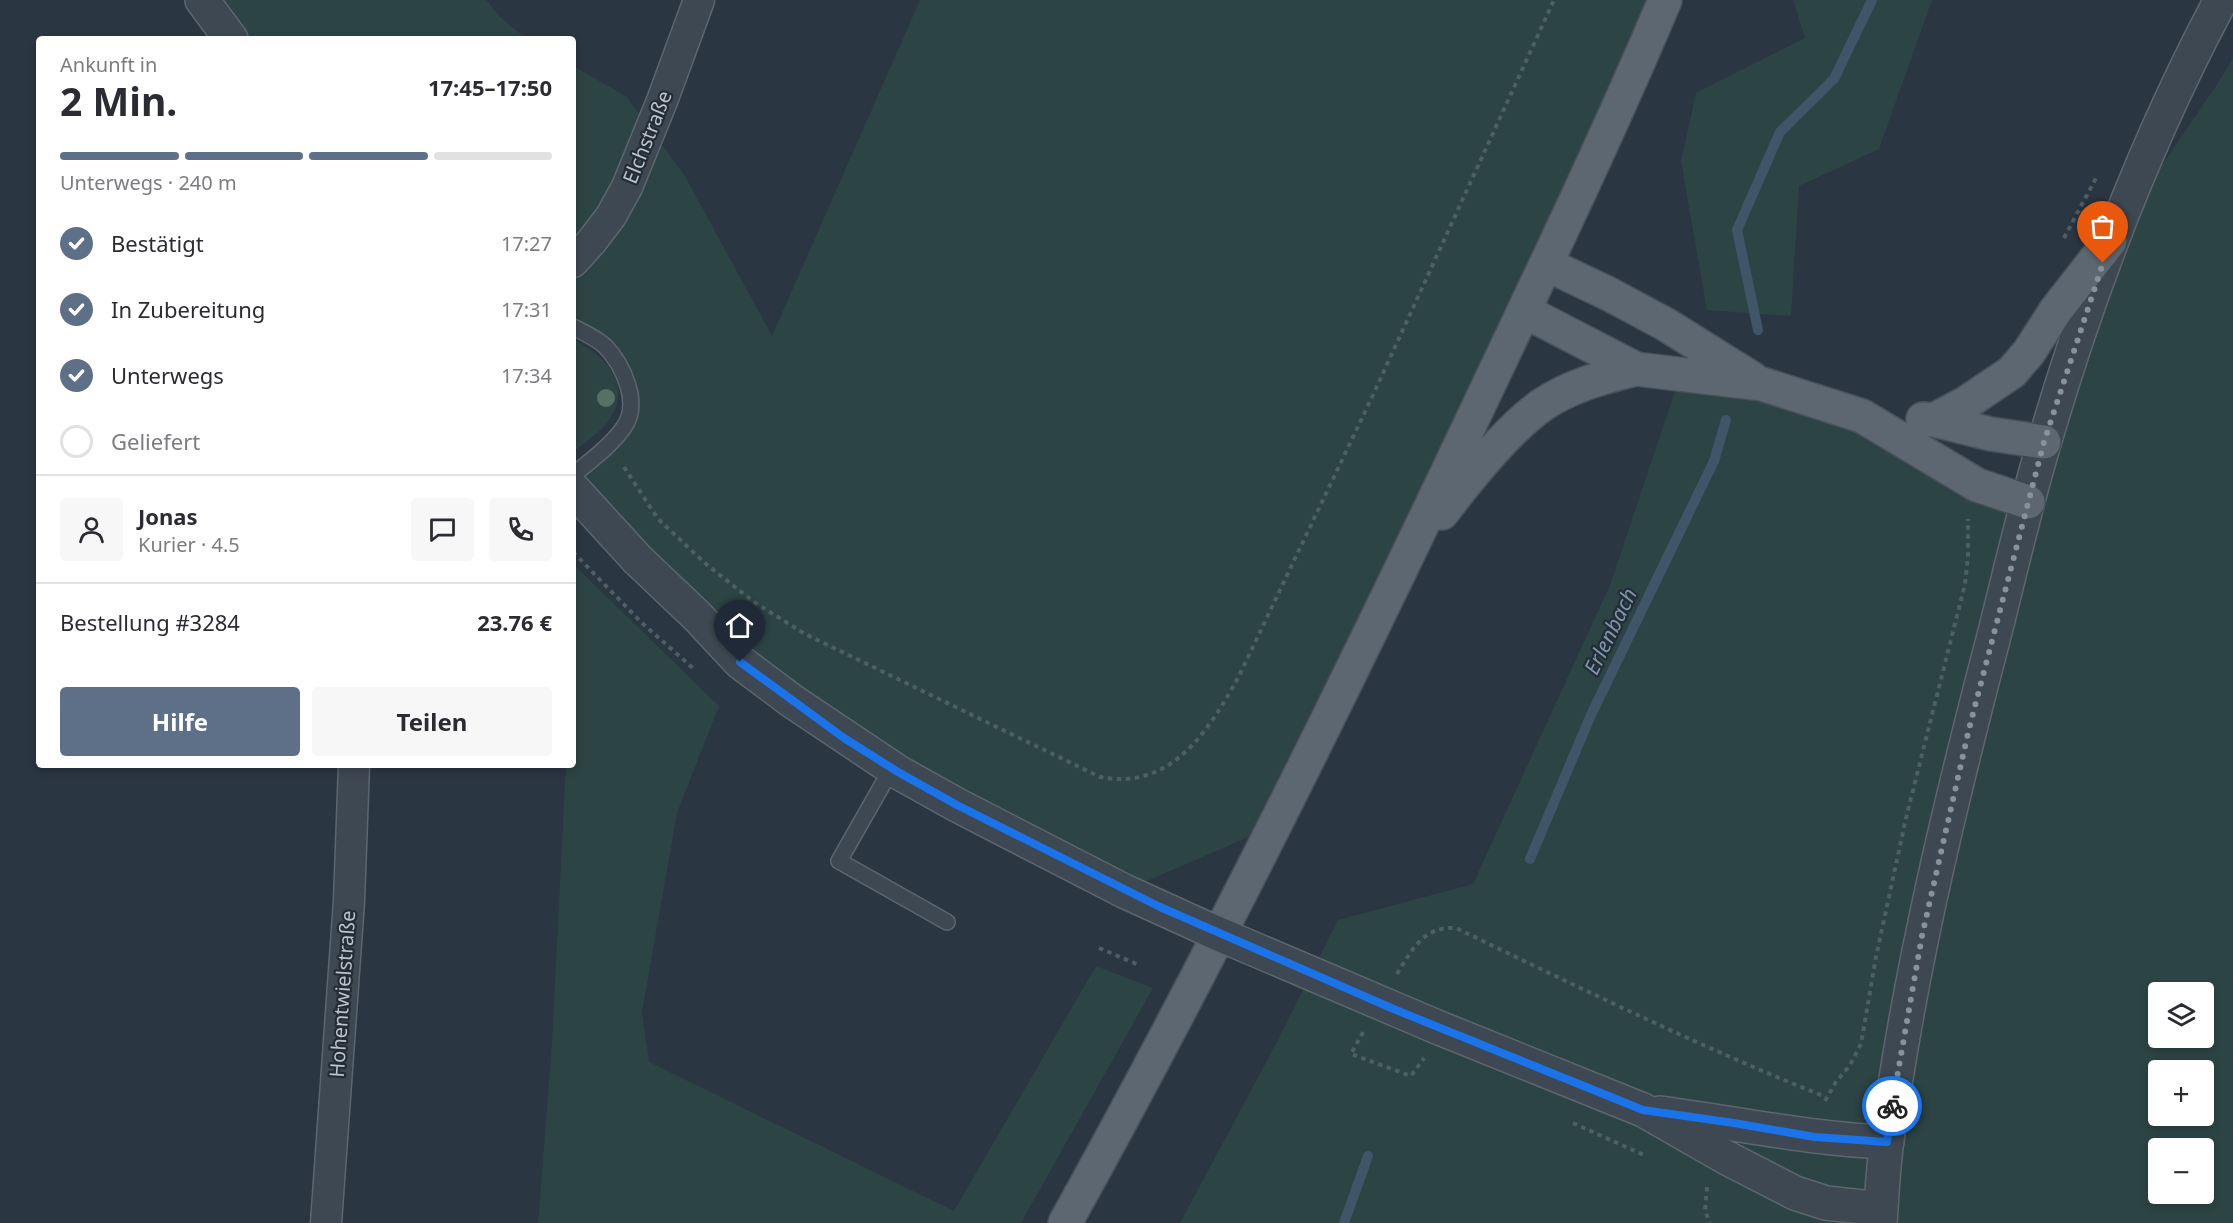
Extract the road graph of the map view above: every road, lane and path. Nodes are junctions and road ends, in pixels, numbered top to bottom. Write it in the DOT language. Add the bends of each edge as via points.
graph roads {
  1 [pos="202,0"];
  2 [pos="699,0"];
  3 [pos="1554,0"];
  4 [pos="1665,0"];
  5 [pos="2221,0"];
  6 [pos="229,36"];
  7 [pos="2110,241"];
  8 [pos="576,259"];
  9 [pos="1546,264"];
  10 [pos="1524,311"];
  11 [pos="576,329"];
  12 [pos="1636,369"];
  13 [pos="1762,384"];
  14 [pos="1862,416"];
  15 [pos="1934,420"];
  16 [pos="2044,442"];
  17 [pos="608,444"];
  18 [pos="576,473"];
  19 [pos="576,492"];
  20 [pos="2028,502"];
  21 [pos="1408,557"];
  22 [pos="354,768"];
  23 [pos="892,768"];
  24 [pos="947,922"];
  25 [pos="1099,948"];
  26 [pos="1412,948"];
  27 [pos="1139,965"];
  28 [pos="1432,1041"];
  29 [pos="1351,1054"];
  30 [pos="1826,1098"];
  31 [pos="1643,1110"];
  32 [pos="1564,1119"];
  33 [pos="1887,1142"];
  34 [pos="1656,1160"];
  35 [pos="1718,1189"];
  36 [pos="1880,1216"];
  37 [pos="326,1223"];
  38 [pos="1065,1223"];
  39 [pos="1710,1223"];
  1 -- 6 [label="street"];
  2 -- 8 [label="street, Elchstraße" via="627,187 611,216"];
  3 -- 17 [label="path" via="1239,676 1199,739 1174,761 1152,773 1134,779 1100,777 805,634 754,603 658,519"];
  4 -- 9 [label="main road"];
  5 -- 7 [label="street" via="2159,125"];
  7 -- 15 [label="main road" via="2012,372"];
  7 -- 16 [label="street"];
  9 -- 10 [label="main road"];
  9 -- 13 [label="main road" via="1665,324"];
  10 -- 12 [label="main road"];
  10 -- 21 [label="main road"];
  11 -- 17 [label="lane" via="604,346 619,365 630,391 631,409 625,426"];
  12 -- 13 [label="main road"];
  12 -- 21 [label="main road" via="1598,378 1541,406 1461,488"];
  13 -- 14 [label="main road"];
  14 -- 15 [label="main road"];
  14 -- 20 [label="main road" via="1977,484"];
  15 -- 16 [label="main road"];
  16 -- 20 [label="street"];
  17 -- 18 [label="lane"];
  19 -- 23 [label="street" via="740,662"];
  20 -- 33 [label="street" via="1931,894"];
  21 -- 38 [label="main road" via="1274,826"];
  22 -- 37 [label="street, Hohentwielstraße"];
  23 -- 24 [label="lane" via="839,861"];
  23 -- 28 [label="street, bridge" via="1124,891"];
  25 -- 27 [label="path"];
  26 -- 30 [label="path" via="1431,932 1456,928 1701,1045"];
  28 -- 29 [label="path" via="1412,1076"];
  28 -- 31 [label="street"];
  31 -- 33 [label="street" via="1815,1137"];
  31 -- 36 [label="street" via="1795,1193"];
  32 -- 34 [label="path"];
  33 -- 36 [label="street"];
  35 -- 39 [label="path" via="1707,1183 1705,1211"];
}
